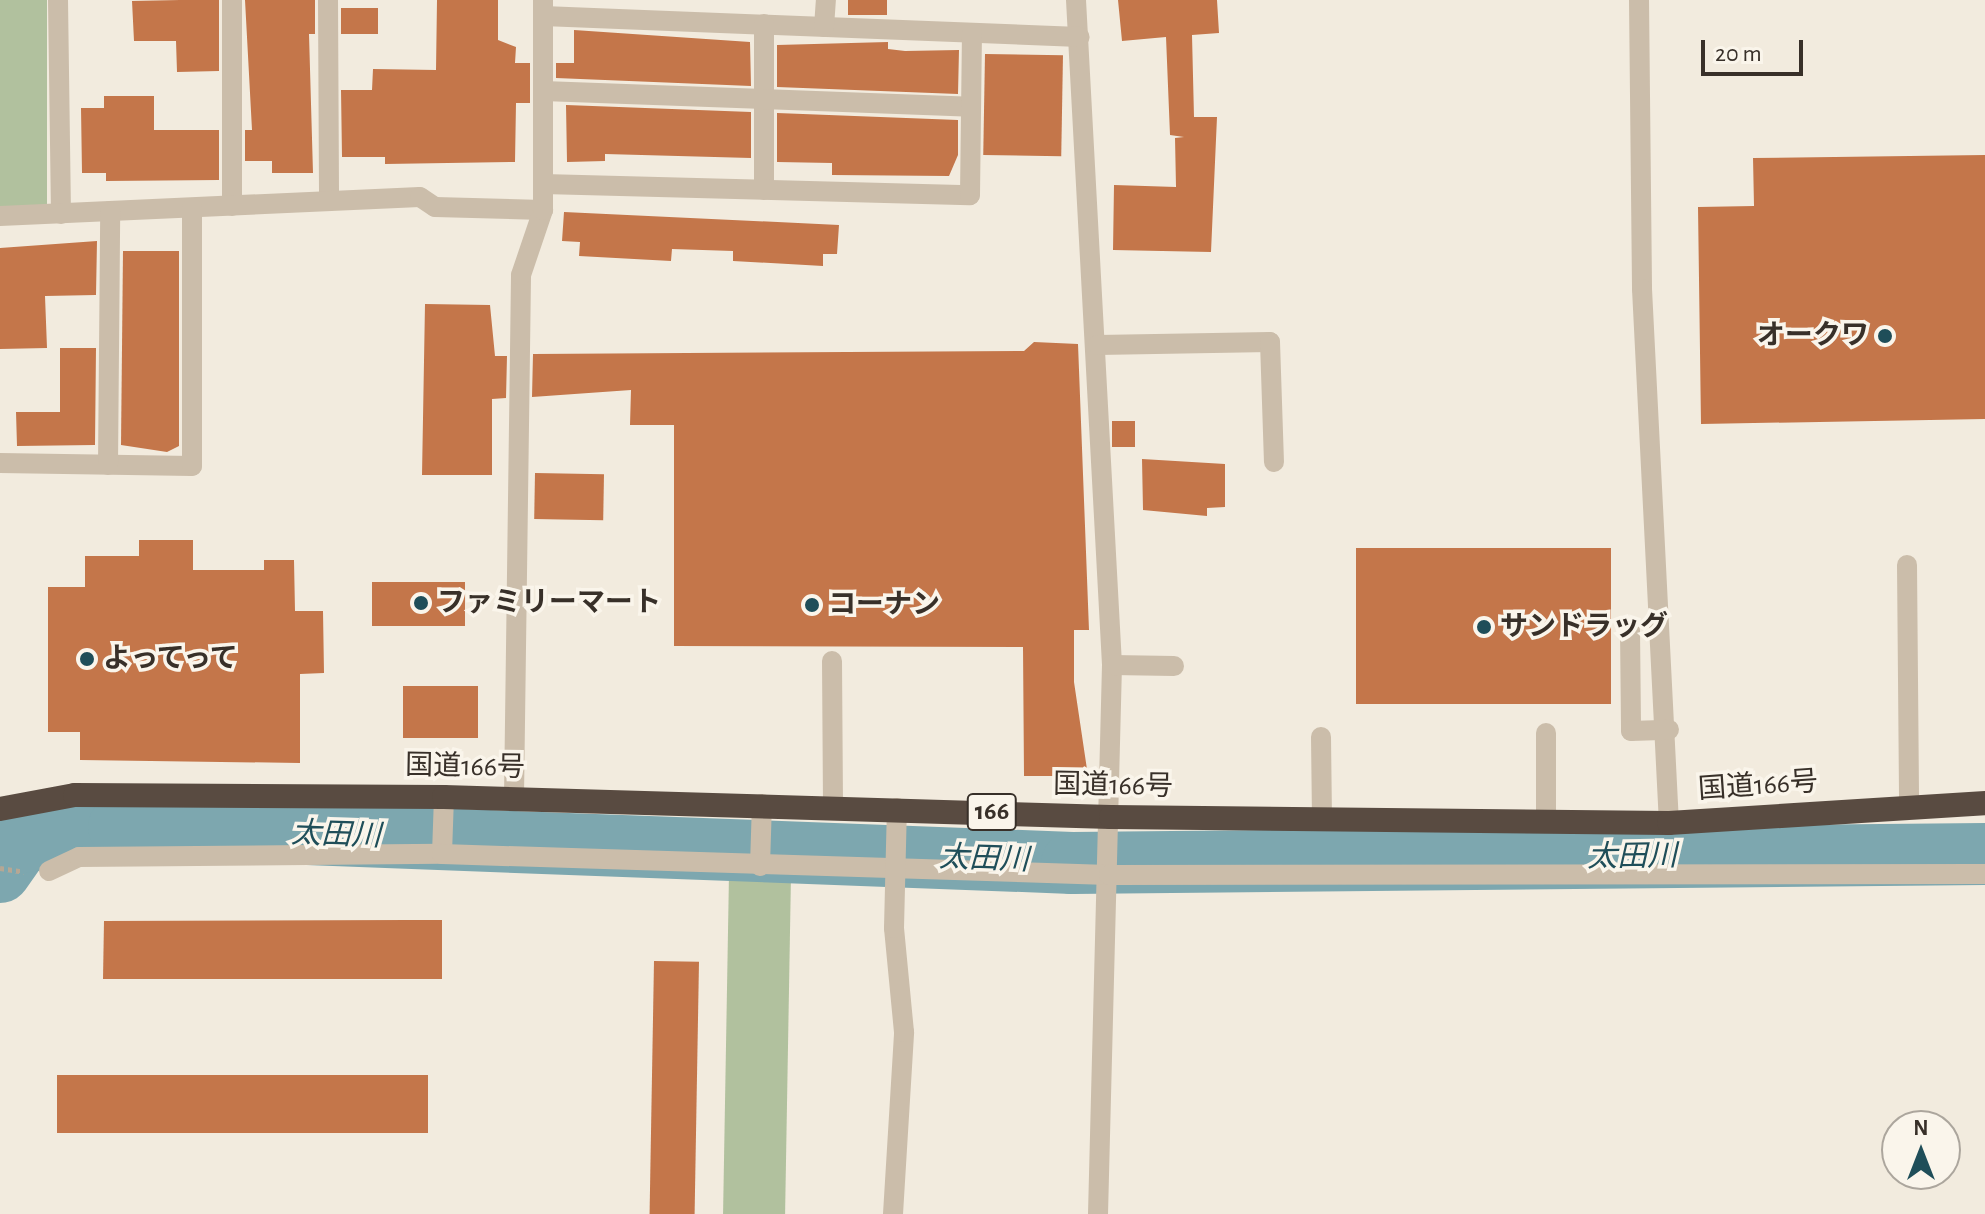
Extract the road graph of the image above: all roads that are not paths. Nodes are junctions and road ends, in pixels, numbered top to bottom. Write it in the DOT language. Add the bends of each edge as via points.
graph roads {
  1 [pos="58,0"];
  2 [pos="232,0"];
  3 [pos="328,0"];
  4 [pos="826,0"];
  5 [pos="1076,0"];
  6 [pos="1639,0"];
  7 [pos="543,8"];
  8 [pos="764,24"];
  9 [pos="824,27"];
  10 [pos="972,33"];
  11 [pos="1080,37"];
  12 [pos="543,91"];
  13 [pos="764,99"];
  14 [pos="971,107"];
  15 [pos="543,184"];
  16 [pos="764,190"];
  17 [pos="329,201"];
  18 [pos="232,206"];
  19 [pos="192,208"];
  20 [pos="543,210"];
  21 [pos="110,211"];
  22 [pos="61,214"];
  23 [pos="0,216"];
  24 [pos="1098,345"];
  25 [pos="1274,462"];
  26 [pos="0,463"];
  27 [pos="108,465"];
  28 [pos="1907,565"];
  29 [pos="1630,630"];
  30 [pos="832,661"];
  31 [pos="1112,665"];
  32 [pos="1174,666"];
  33 [pos="1669,730"];
  34 [pos="1546,733"];
  35 [pos="1321,737"];
  36 [pos="514,797"];
  37 [pos="1985,803"];
  38 [pos="762,804"];
  39 [pos="444,805"];
  40 [pos="833,806"];
  41 [pos="1909,806"];
  42 [pos="897,808"];
  43 [pos="0,809"];
  44 [pos="1111,817"];
  45 [pos="1322,819"];
  46 [pos="1546,821"];
  47 [pos="1669,823"];
  48 [pos="443,849"];
  49 [pos="760,861"];
  50 [pos="894,866"];
  51 [pos="49,871"];
  52 [pos="1109,872"];
  53 [pos="1985,874"];
  54 [pos="893,1214"];
  55 [pos="1098,1214"];
  1 -- 22 [label="street"];
  2 -- 18 [label="street"];
  3 -- 17 [label="street"];
  4 -- 9 [label="street"];
  5 -- 11 [label="street"];
  6 -- 33 [label="street" via="1642,289"];
  7 -- 8 [label="street"];
  7 -- 12 [label="street"];
  8 -- 9 [label="street"];
  8 -- 13 [label="street"];
  9 -- 10 [label="street"];
  10 -- 11 [label="street"];
  10 -- 14 [label="street"];
  11 -- 24 [label="street"];
  12 -- 13 [label="street"];
  12 -- 15 [label="street"];
  13 -- 14 [label="street"];
  13 -- 16 [label="street"];
  14 -- 16 [label="street" via="970,195"];
  15 -- 16 [label="street"];
  15 -- 20 [label="street"];
  17 -- 18 [label="street"];
  17 -- 20 [label="street" via="420,197 435,207"];
  18 -- 19 [label="street"];
  19 -- 21 [label="street"];
  19 -- 27 [label="street" via="192,466"];
  20 -- 36 [label="street" via="521,275"];
  21 -- 22 [label="street"];
  21 -- 27 [label="street"];
  22 -- 23 [label="street"];
  24 -- 25 [label="street" via="1270,342"];
  24 -- 31 [label="street"];
  26 -- 27 [label="street"];
  28 -- 41 [label="street"];
  29 -- 33 [label="street" via="1631,731"];
  30 -- 40 [label="street"];
  31 -- 32 [label="street"];
  31 -- 44 [label="street"];
  33 -- 47 [label="street"];
  34 -- 46 [label="street"];
  35 -- 45 [label="street"];
  36 -- 38 [label="highway, 国道166号 / 166"];
  36 -- 39 [label="highway, 国道166号 / 166"];
  37 -- 41 [label="highway, 国道166号 / 166"];
  38 -- 40 [label="highway, 国道166号 / 166"];
  38 -- 49 [label="street"];
  39 -- 43 [label="highway, 国道166号 / 166" via="75,795"];
  39 -- 48 [label="street"];
  40 -- 42 [label="highway, 国道166号 / 166"];
  41 -- 47 [label="highway, 国道166号 / 166"];
  42 -- 44 [label="highway, 国道166号 / 166"];
  42 -- 50 [label="street"];
  44 -- 45 [label="highway, 国道166号 / 166"];
  44 -- 52 [label="street"];
  45 -- 46 [label="highway, 国道166号 / 166"];
  46 -- 47 [label="highway, 国道166号 / 166"];
  48 -- 49 [label="street"];
  48 -- 51 [label="street" via="79,857"];
  49 -- 50 [label="street"];
  50 -- 52 [label="street"];
  50 -- 54 [label="street" via="904,1032"];
  52 -- 53 [label="street"];
  52 -- 55 [label="street"];
}
